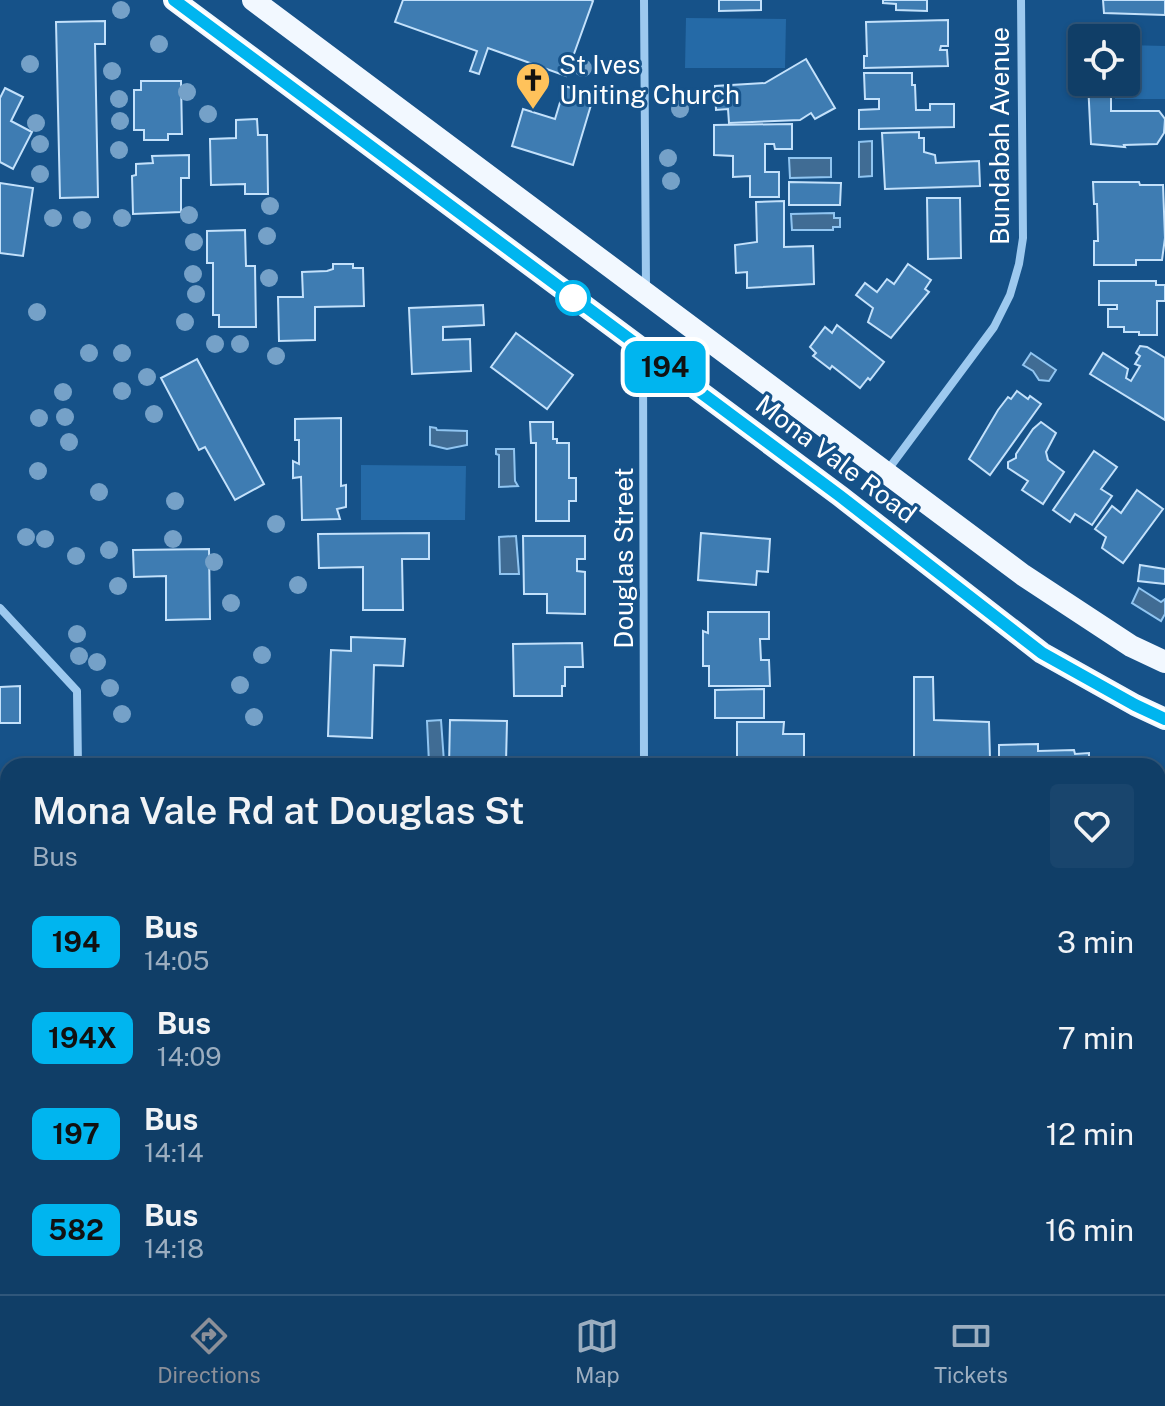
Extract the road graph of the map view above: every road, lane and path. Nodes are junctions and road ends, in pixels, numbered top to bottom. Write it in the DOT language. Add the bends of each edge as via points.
graph roads {
  1 [pos="174,0"];
  2 [pos="253,0"];
  3 [pos="644,0"];
  4 [pos="1021,0"];
  5 [pos="646,291"];
  6 [pos="643,351"];
  7 [pos="886,471"];
  8 [pos="0,608"];
  9 [pos="1165,662"];
  10 [pos="1165,719"];
  11 [pos="78,758"];
  12 [pos="644,758"];
  1 -- 6 [label="highway, Mona Vale Road"];
  2 -- 5 [label="highway, Mona Vale Road"];
  3 -- 5 [label="street"];
  4 -- 7 [label="street, Bundabah Avenue" via="1019,264 994,327"];
  5 -- 7 [label="highway, Mona Vale Road"];
  6 -- 10 [label="highway, Mona Vale Road" via="1042,653"];
  6 -- 12 [label="street, Douglas Street"];
  7 -- 9 [label="highway, Mona Vale Road" via="1058,599"];
  8 -- 11 [label="street" via="77,691"];
}
